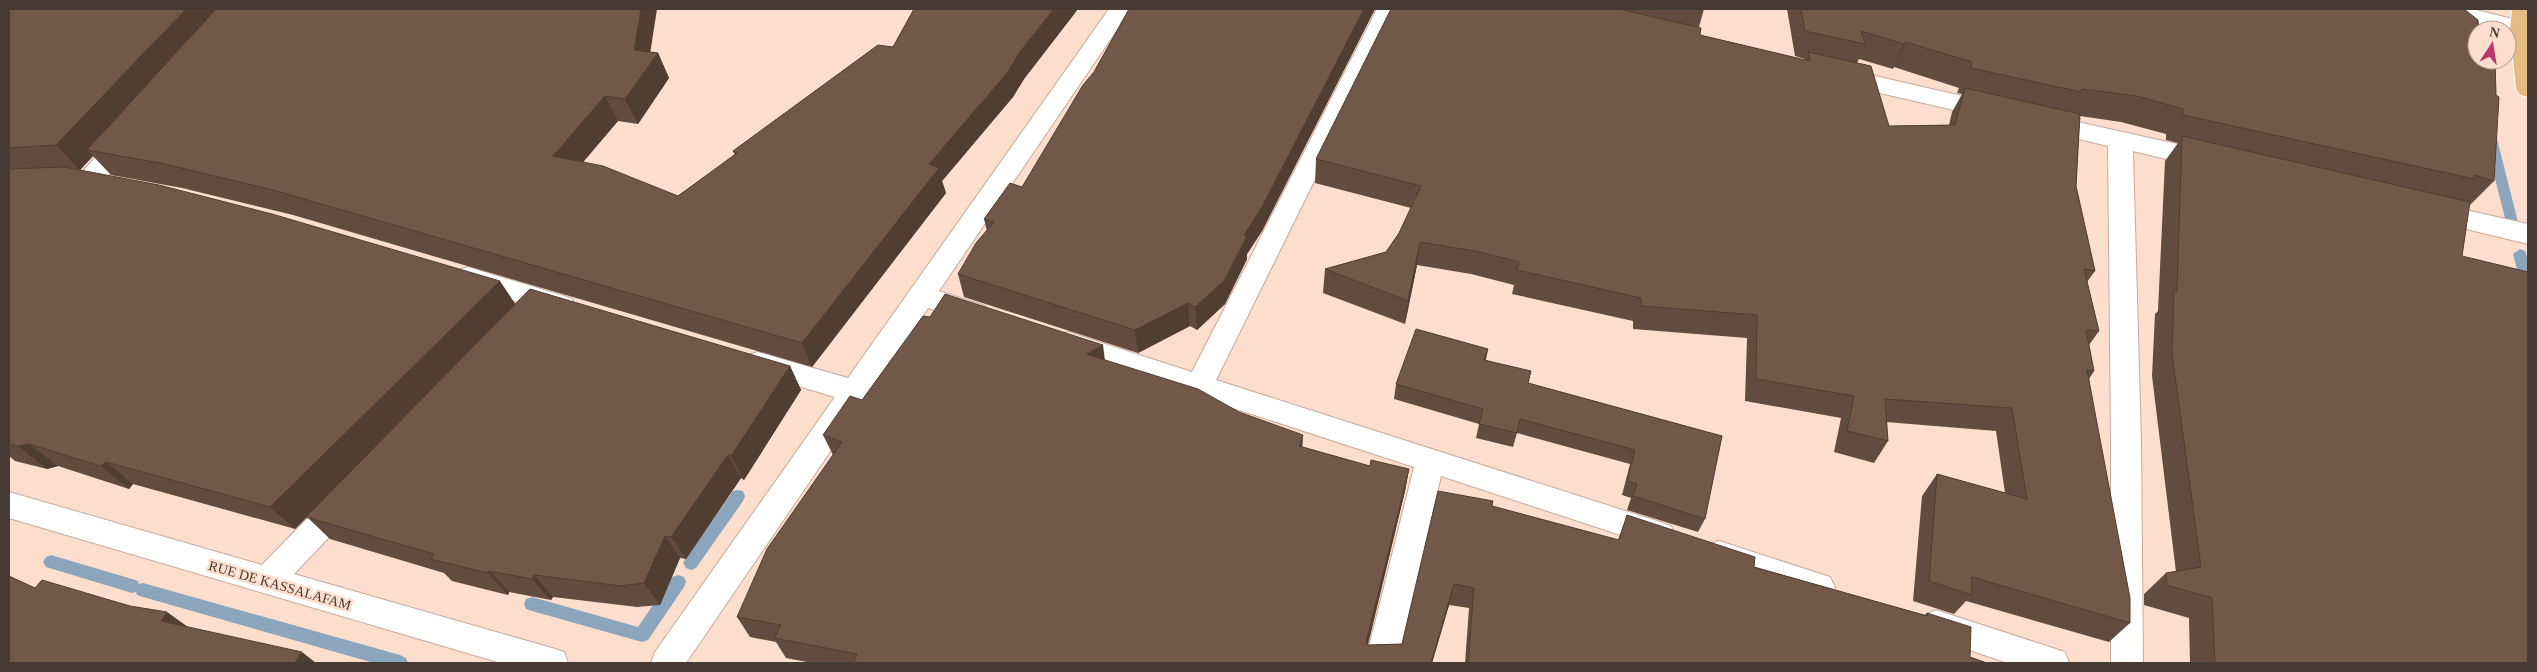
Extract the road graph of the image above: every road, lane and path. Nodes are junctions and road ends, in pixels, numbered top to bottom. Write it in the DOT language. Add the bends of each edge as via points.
graph roads {
  1 [pos="1120,9"];
  2 [pos="1388,9"];
  3 [pos="2444,9"];
  4 [pos="2522,18"];
  5 [pos="2526,51"];
  6 [pos="1819,71"];
  7 [pos="2528,89"];
  8 [pos="141,124"];
  9 [pos="2120,140"];
  10 [pos="2227,165"];
  11 [pos="115,186"];
  12 [pos="2412,207"];
  13 [pos="2528,234"];
  14 [pos="440,269"];
  15 [pos="922,296"];
  16 [pos="542,299"];
  17 [pos="580,310"];
  18 [pos="522,320"];
  19 [pos="1005,323"];
  20 [pos="1042,335"];
  21 [pos="732,355"];
  22 [pos="1199,386"];
  23 [pos="855,392"];
  24 [pos="1430,461"];
  25 [pos="360,484"];
  26 [pos="9,505"];
  27 [pos="267,581"];
  28 [pos="1846,596"];
  29 [pos="1912,617"];
  30 [pos="504,658"];
  31 [pos="552,663"];
  32 [pos="667,663"];
  33 [pos="1381,663"];
  34 [pos="2053,663"];
  35 [pos="2127,663"];
  1 -- 15 [label="street"];
  2 -- 22 [label="street"];
  3 -- 4 [label="street"];
  4 -- 5 [label="main road"];
  5 -- 7 [label="main road"];
  6 -- 9 [label="street"];
  8 -- 11 [label="street" via="77,182"];
  9 -- 10 [label="street"];
  9 -- 35 [label="street"];
  12 -- 13 [label="street"];
  14 -- 16 [label="street"];
  15 -- 19 [label="street"];
  15 -- 23 [label="street"];
  16 -- 17 [label="street"];
  16 -- 18 [label="street"];
  20 -- 22 [label="street"];
  21 -- 23 [label="street"];
  22 -- 24 [label="street"];
  23 -- 32 [label="street"];
  24 -- 28 [label="street"];
  24 -- 33 [label="street"];
  25 -- 27 [label="street"];
  26 -- 27 [label="street, RUE DE KASSALAFAM"];
  27 -- 30 [label="street, RUE DE KASSALAFAM"];
  29 -- 34 [label="street"];
  30 -- 31 [label="street, RUE DE KASSALAFAM"];
}
